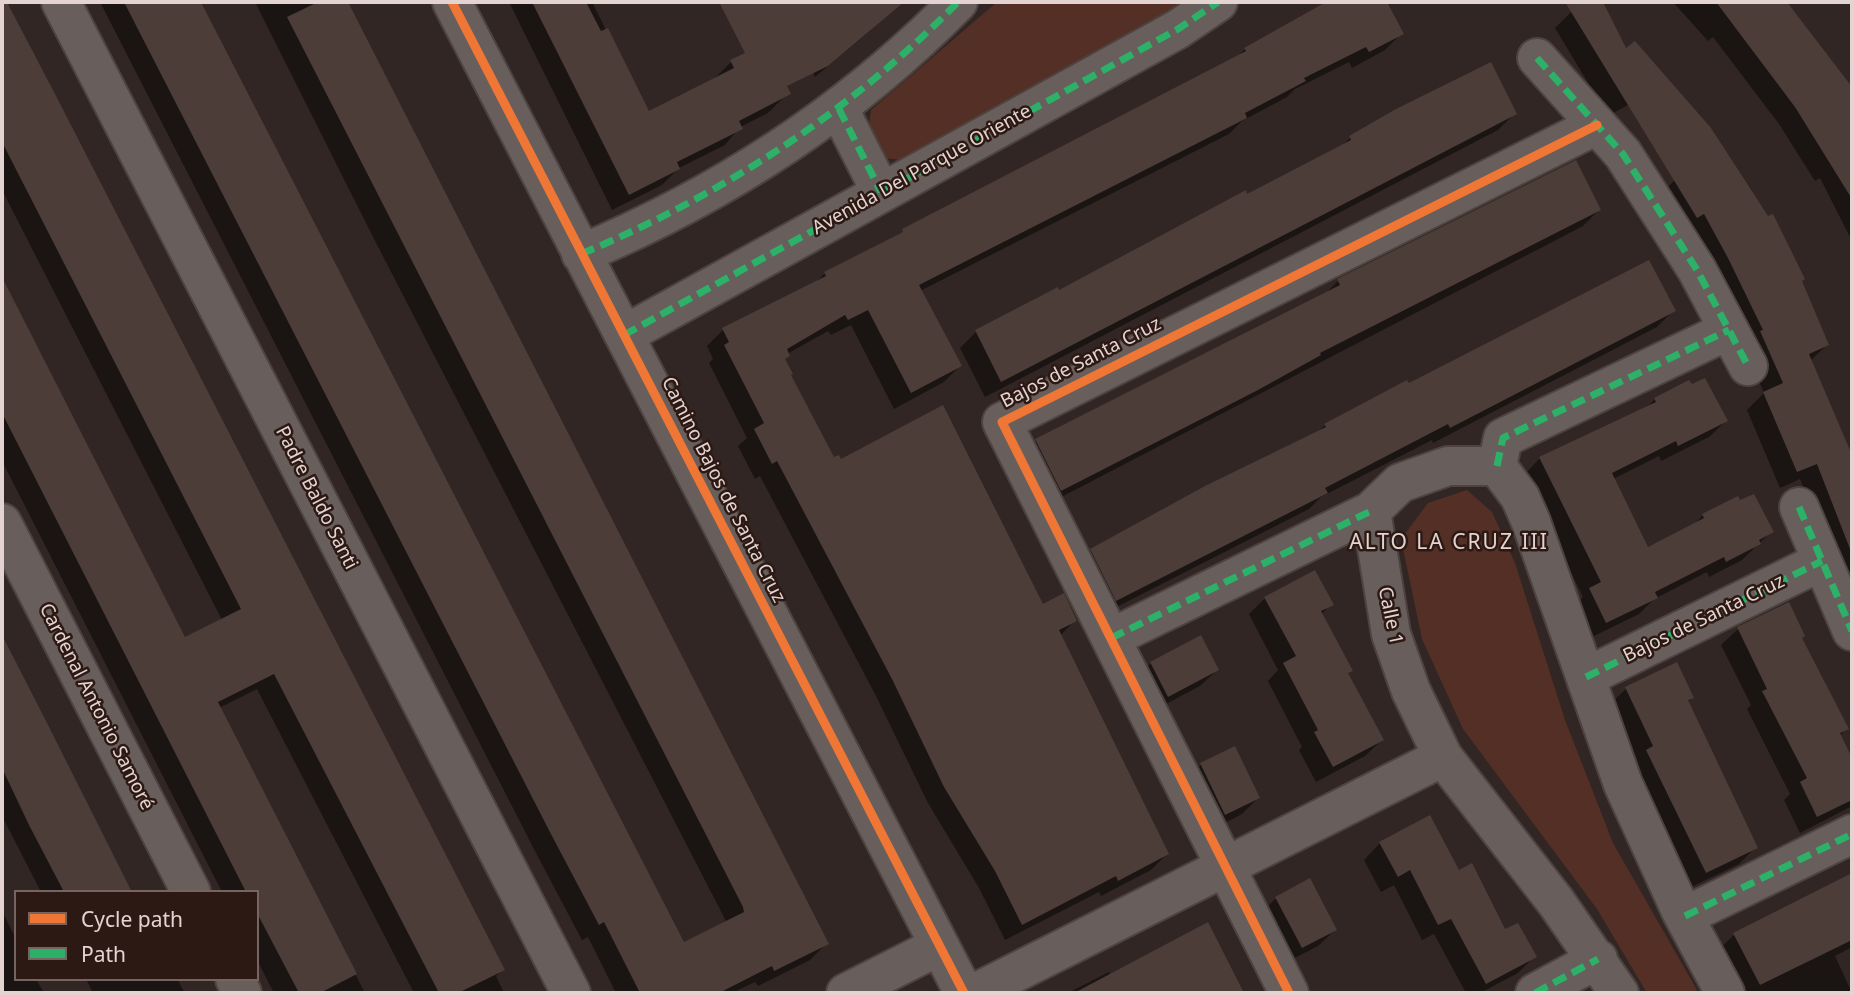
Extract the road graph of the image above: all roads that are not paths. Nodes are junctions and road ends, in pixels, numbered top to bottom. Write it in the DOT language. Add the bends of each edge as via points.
graph roads {
  1 [pos="61,2"];
  2 [pos="452,2"];
  3 [pos="958,2"];
  4 [pos="1218,2"];
  5 [pos="1537,58"];
  6 [pos="839,109"];
  7 [pos="1597,125"];
  8 [pos="881,192"];
  9 [pos="581,254"];
  10 [pos="1729,330"];
  11 [pos="624,335"];
  12 [pos="1748,366"];
  13 [pos="1497,466"];
  14 [pos="1799,507"];
  15 [pos="1371,511"];
  16 [pos="2,523"];
  17 [pos="1822,561"];
  18 [pos="1852,631"];
  19 [pos="1111,638"];
  20 [pos="1586,677"];
  21 [pos="1443,757"];
  22 [pos="1852,834"];
  23 [pos="1226,866"];
  24 [pos="190,890"];
  25 [pos="1685,916"];
  26 [pos="939,946"];
  27 [pos="1598,960"];
  28 [pos="571,993"];
  29 [pos="846,993"];
  30 [pos="964,993"];
  31 [pos="975,993"];
  32 [pos="1289,993"];
  33 [pos="1535,993"];
  34 [pos="1619,993"];
  35 [pos="1725,993"];
  1 -- 28 [label="street, Padre Baldo Santi"];
  2 -- 9 [label="street, Camino Bajos de Santa Cruz"];
  3 -- 6 [label="street"];
  4 -- 8 [label="street, Avenida Del Parque Oriente" via="1178,29"];
  5 -- 7 [label="street"];
  6 -- 8 [label="street"];
  6 -- 9 [label="street" via="712,193"];
  7 -- 10 [label="street" via="1623,154 1698,270"];
  7 -- 19 [label="street, Bajos de Santa Cruz" via="1002,422"];
  8 -- 11 [label="street, Avenida Del Parque Oriente"];
  9 -- 11 [label="street, Camino Bajos de Santa Cruz"];
  10 -- 12 [label="street"];
  10 -- 13 [label="street" via="1503,438"];
  11 -- 26 [label="street, Camino Bajos de Santa Cruz"];
  13 -- 15 [label="street" via="1448,466 1400,483"];
  13 -- 20 [label="street" via="1520,497 1531,522"];
  14 -- 17 [label="street"];
  15 -- 19 [label="street"];
  15 -- 21 [label="street, Calle 1" via="1391,634"];
  16 -- 24 [label="street, Cardenal Antonio Samoré"];
  17 -- 18 [label="street"];
  17 -- 20 [label="street, Bajos de Santa Cruz"];
  19 -- 23 [label="street, Bajos de Santa Cruz"];
  20 -- 25 [label="street" via="1623,784"];
  21 -- 23 [label="street"];
  21 -- 27 [label="street, Calle 1"];
  22 -- 25 [label="street"];
  23 -- 31 [label="street"];
  23 -- 32 [label="street, Bajos de Santa Cruz"];
  25 -- 35 [label="street"];
  26 -- 29 [label="street"];
  26 -- 30 [label="street, Camino Bajos de Santa Cruz"];
  27 -- 33 [label="street"];
  27 -- 34 [label="street, Calle 1"];
}
